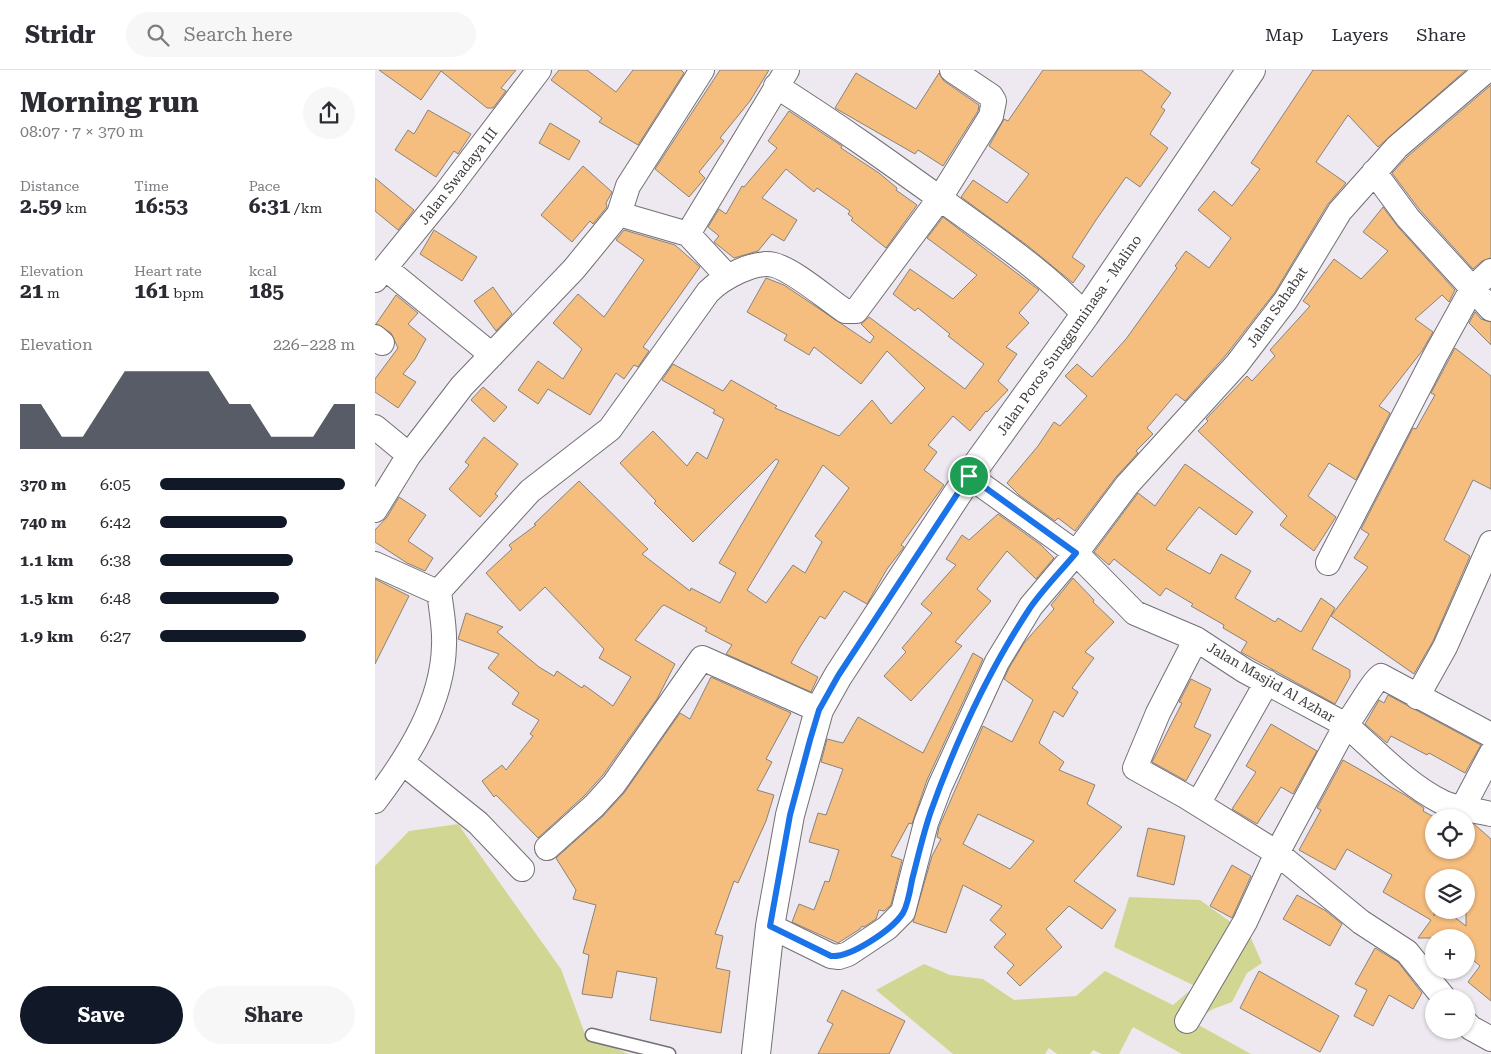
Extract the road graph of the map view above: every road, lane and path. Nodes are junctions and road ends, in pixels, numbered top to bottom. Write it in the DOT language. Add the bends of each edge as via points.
graph roads {
  1 [pos="539,70"];
  2 [pos="702,70"];
  3 [pos="952,70"];
  4 [pos="1251,70"];
  5 [pos="1487,70"];
  6 [pos="781,78"];
  7 [pos="1374,172"];
  8 [pos="939,198"];
  9 [pos="619,214"];
  10 [pos="688,234"];
  11 [pos="1491,271"];
  12 [pos="380,274"];
  13 [pos="727,276"];
  14 [pos="1472,290"];
  15 [pos="1491,310"];
  16 [pos="1085,315"];
  17 [pos="492,354"];
  18 [pos="375,426"];
  19 [pos="409,455"];
  20 [pos="969,476"];
  21 [pos="375,510"];
  22 [pos="1491,543"];
  23 [pos="1076,553"];
  24 [pos="1328,563"];
  25 [pos="375,564"];
  26 [pos="439,591"];
  27 [pos="1196,639"];
  28 [pos="1267,682"];
  29 [pos="1417,697"];
  30 [pos="819,710"];
  31 [pos="1346,725"];
  32 [pos="1491,735"];
  33 [pos="1491,754"];
  34 [pos="403,763"];
  35 [pos="375,801"];
  36 [pos="1198,804"];
  37 [pos="1463,807"];
  38 [pos="1491,814"];
  39 [pos="547,848"];
  40 [pos="1277,853"];
  41 [pos="522,869"];
  42 [pos="770,926"];
  43 [pos="1437,989"];
  44 [pos="1187,1021"];
  45 [pos="1475,1030"];
  46 [pos="592,1035"];
  47 [pos="1491,1039"];
  48 [pos="669,1054"];
  49 [pos="756,1054"];
  1 -- 12 [label="street, Jalan Swadaya III"];
  2 -- 9 [label="street" via="628,186"];
  3 -- 8 [label="street" via="991,96 993,107 981,135"];
  4 -- 16 [label="main road, Jalan Poros Sungguminasa - Malino"];
  5 -- 7 [label="street, Jalan Sahabat" via="1397,147"];
  6 -- 8 [label="street" via="835,125"];
  6 -- 10 [label="street"];
  7 -- 14 [label="street" via="1408,218"];
  7 -- 23 [label="street, Jalan Sahabat" via="1339,211 1286,300 1237,364 1127,485"];
  8 -- 13 [label="street" via="856,311 845,311 773,264"];
  8 -- 16 [label="street" via="1058,286"];
  9 -- 10 [label="street"];
  9 -- 17 [label="street" via="574,269"];
  10 -- 13 [label="street"];
  11 -- 14 [label="street"];
  12 -- 17 [label="street"];
  13 -- 26 [label="street" via="709,292 610,428 530,491"];
  14 -- 15 [label="street"];
  14 -- 24 [label="street"];
  16 -- 20 [label="main road, Jalan Poros Sungguminasa - Malino"];
  17 -- 19 [label="street" via="462,386"];
  18 -- 19 [label="street"];
  19 -- 21 [label="street"];
  20 -- 23 [label="street, Jalan Masjid Al Azhar"];
  20 -- 30 [label="main road, Jalan Poros Sungguminasa - Malino"];
  22 -- 29 [label="street" via="1445,647"];
  23 -- 27 [label="street, Jalan Masjid Al Azhar" via="1135,613"];
  23 -- 42 [label="street, Jalan Sahabat" via="1031,606 997,662 940,786 926,824 906,905 898,918 867,942 839,957"];
  25 -- 26 [label="street"];
  26 -- 34 [label="street" via="444,644 442,665 428,712"];
  27 -- 28 [label="street, Jalan Masjid Al Azhar"];
  27 -- 36 [label="street, Jalan Masjid Al Azhar" via="1135,764 1139,772"];
  28 -- 31 [label="street, Jalan Masjid Al Azhar"];
  28 -- 36 [label="street"];
  29 -- 31 [label="street" via="1381,676"];
  29 -- 32 [label="street"];
  30 -- 39 [label="street" via="701,658 614,784"];
  30 -- 42 [label="main road, Jalan Poros Sungguminasa - Malino" via="790,815"];
  31 -- 37 [label="street, Jalan Masjid Al Azhar" via="1413,784 1444,803"];
  31 -- 40 [label="street"];
  33 -- 37 [label="street"];
  34 -- 35 [label="street"];
  34 -- 41 [label="street" via="478,822"];
  36 -- 40 [label="street"];
  37 -- 38 [label="street"];
  40 -- 43 [label="street" via="1361,922 1407,952"];
  40 -- 44 [label="street" via="1245,922"];
  42 -- 49 [label="main road, Jalan Poros Sungguminasa - Malino"];
  45 -- 47 [label="street"];
  46 -- 48 [label="lane"];
}
